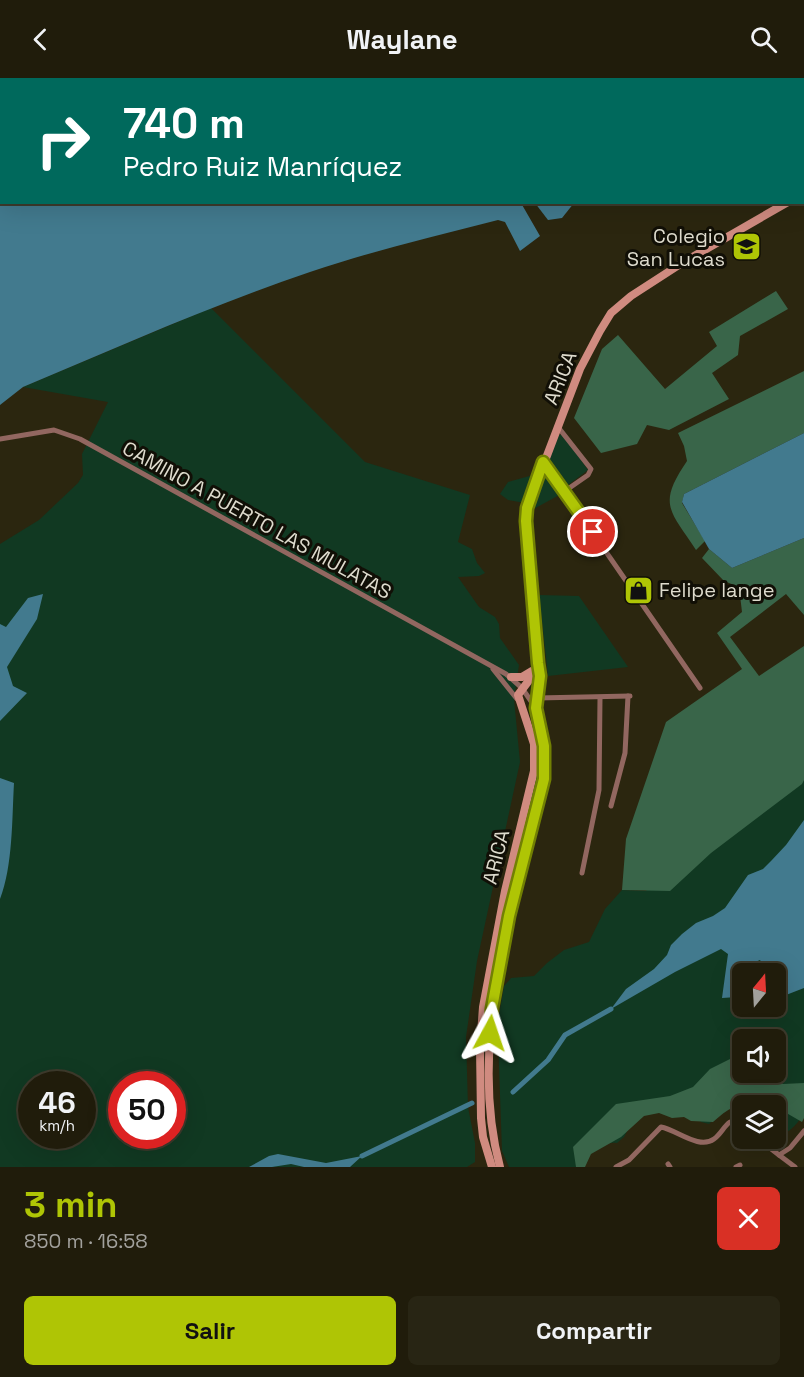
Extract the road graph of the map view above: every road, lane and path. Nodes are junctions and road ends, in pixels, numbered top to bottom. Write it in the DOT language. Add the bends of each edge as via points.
graph roads {
  1 [pos="785,204"];
  2 [pos="558,427"];
  3 [pos="0,439"];
  4 [pos="543,462"];
  5 [pos="565,491"];
  6 [pos="537,666"];
  7 [pos="492,668"];
  8 [pos="511,677"];
  9 [pos="522,688"];
  10 [pos="700,688"];
  11 [pos="537,698"];
  12 [pos="600,698"];
  13 [pos="518,699"];
  14 [pos="536,708"];
  15 [pos="611,806"];
  16 [pos="582,873"];
  17 [pos="732,1122"];
  18 [pos="804,1131"];
  19 [pos="771,1149"];
  20 [pos="779,1155"];
  21 [pos="629,1160"];
  22 [pos="787,1161"];
  23 [pos="492,1167"];
  24 [pos="500,1167"];
  25 [pos="616,1167"];
  26 [pos="634,1167"];
  27 [pos="782,1167"];
  28 [pos="795,1167"];
  1 -- 2 [label="main road, ARICA" via="682,263 611,313 580,369"];
  2 -- 4 [label="main road, ARICA"];
  2 -- 5 [label="street" via="591,469"];
  3 -- 7 [label="street, CAMINO A PUERTO LAS MULATAS" via="54,430 80,439"];
  4 -- 5 [label="street"];
  4 -- 6 [label="main road, ARICA" via="527,508"];
  5 -- 10 [label="street"];
  6 -- 8 [label="main road" via="522,677"];
  6 -- 9 [label="main road"];
  6 -- 11 [label="main road, ARICA"];
  7 -- 8 [label="street, CAMINO A PUERTO LAS MULATAS"];
  7 -- 13 [label="street, CAMINO A PUERTO LAS MULATAS"];
  8 -- 9 [label="street, CAMINO A PUERTO LAS MULATAS"];
  9 -- 13 [label="main road"];
  9 -- 14 [label="street, CAMINO A PUERTO LAS MULATAS"];
  11 -- 12 [label="street"];
  11 -- 14 [label="main road, ARICA"];
  12 -- 15 [label="street" via="630,696 625,753"];
  12 -- 16 [label="street" via="599,790"];
  13 -- 23 [label="main road, ARICA" via="534,744 534,771 483,1007 481,1118"];
  14 -- 24 [label="main road, ARICA" via="544,746 544,779 509,916 490,1033 491,1114"];
  17 -- 21 [label="street" via="710,1141 700,1142 661,1127"];
  18 -- 20 [label="street"];
  19 -- 20 [label="street"];
  20 -- 22 [label="street"];
  21 -- 25 [label="street"];
  21 -- 26 [label="street"];
  22 -- 27 [label="street"];
  22 -- 28 [label="street"];
}
